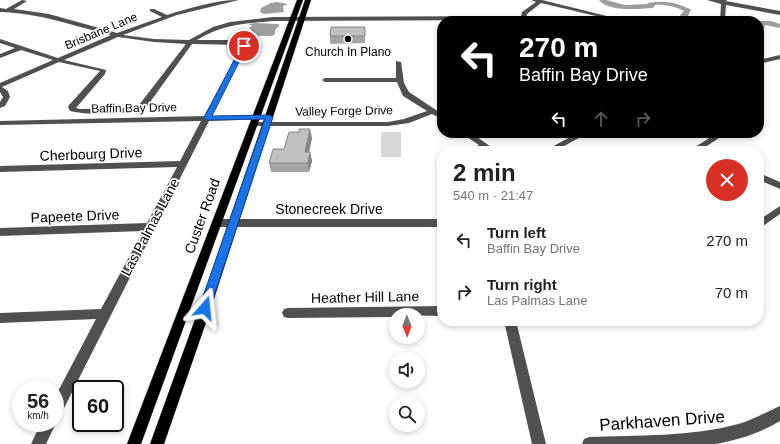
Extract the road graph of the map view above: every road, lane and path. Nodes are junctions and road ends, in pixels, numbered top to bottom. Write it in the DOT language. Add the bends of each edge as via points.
graph roads {
  1 [pos="236,0"];
  2 [pos="300,0"];
  3 [pos="308,0"];
  4 [pos="710,0"];
  5 [pos="24,1"];
  6 [pos="537,1"];
  7 [pos="723,1"];
  8 [pos="0,10"];
  9 [pos="8,10"];
  10 [pos="152,10"];
  11 [pos="780,12"];
  12 [pos="524,16"];
  13 [pos="602,16"];
  14 [pos="722,16"];
  15 [pos="167,17"];
  16 [pos="302,18"];
  17 [pos="293,19"];
  18 [pos="437,19"];
  19 [pos="118,35"];
  20 [pos="0,40"];
  21 [pos="190,42"];
  22 [pos="20,48"];
  23 [pos="0,56"];
  24 [pos="780,57"];
  25 [pos="58,60"];
  26 [pos="764,61"];
  27 [pos="398,62"];
  28 [pos="325,80"];
  29 [pos="399,80"];
  30 [pos="0,87"];
  31 [pos="0,106"];
  32 [pos="433,111"];
  33 [pos="437,114"];
  34 [pos="208,118"];
  35 [pos="255,120"];
  36 [pos="268,120"];
  37 [pos="0,123"];
  38 [pos="472,138"];
  39 [pos="574,138"];
  40 [pos="717,138"];
  41 [pos="484,146"];
  42 [pos="558,146"];
  43 [pos="702,146"];
  44 [pos="183,164"];
  45 [pos="0,169"];
  46 [pos="764,178"];
  47 [pos="780,186"];
  48 [pos="780,209"];
  49 [pos="764,221"];
  50 [pos="217,223"];
  51 [pos="233,223"];
  52 [pos="437,223"];
  53 [pos="150,227"];
  54 [pos="0,232"];
  55 [pos="437,311"];
  56 [pos="288,313"];
  57 [pos="104,314"];
  58 [pos="0,318"];
  59 [pos="511,326"];
  60 [pos="64,393"];
  61 [pos="780,413"];
  62 [pos="44,432"];
  63 [pos="38,444"];
  64 [pos="134,444"];
  65 [pos="157,444"];
  66 [pos="539,444"];
  67 [pos="589,444"];
  1 -- 15 [label="street, Brisbane Lane"];
  2 -- 17 [label="main road, Custer Road"];
  3 -- 16 [label="main road"];
  4 -- 7 [label="street"];
  5 -- 9 [label="street"];
  6 -- 12 [label="street"];
  6 -- 13 [label="street"];
  7 -- 11 [label="street"];
  7 -- 14 [label="street"];
  8 -- 9 [label="street"];
  9 -- 19 [label="street" via="49,15"];
  10 -- 15 [label="street"];
  15 -- 19 [label="street, Brisbane Lane"];
  16 -- 17 [label="street"];
  16 -- 18 [label="street"];
  16 -- 36 [label="main road"];
  17 -- 21 [label="street" via="240,21 215,28"];
  17 -- 35 [label="main road, Custer Road"];
  19 -- 21 [label="street" via="145,40"];
  19 -- 25 [label="street, Brisbane Lane"];
  20 -- 22 [label="street"];
  21 -- 25 [label="street" via="140,108 87,111 73,109 72,107 103,70"];
  21 -- 34 [label="street, Las Palmas Lane" via="243,43 244,46"];
  22 -- 23 [label="street"];
  22 -- 25 [label="street"];
  24 -- 26 [label="street"];
  25 -- 30 [label="street, Brisbane Lane"];
  27 -- 29 [label="street"];
  28 -- 29 [label="street"];
  29 -- 32 [label="street" via="406,94"];
  30 -- 31 [label="street" via="7,96 6,101"];
  32 -- 33 [label="street"];
  32 -- 36 [label="street, Valley Forge Drive" via="388,124"];
  34 -- 35 [label="street, Baffin Bay Drive"];
  34 -- 37 [label="street, Baffin Bay Drive"];
  34 -- 44 [label="street, Las Palmas Lane"];
  35 -- 36 [label="street, Valley Forge Drive"];
  35 -- 50 [label="main road, Custer Road"];
  36 -- 51 [label="main road"];
  38 -- 41 [label="street"];
  39 -- 42 [label="street"];
  40 -- 43 [label="street"];
  44 -- 45 [label="street, Cherbourg Drive"];
  44 -- 53 [label="street, Las Palmas Lane"];
  46 -- 47 [label="street"];
  48 -- 49 [label="street"];
  50 -- 51 [label="street, Stonecreek Drive"];
  50 -- 64 [label="main road, Custer Road"];
  51 -- 52 [label="street, Stonecreek Drive"];
  51 -- 65 [label="main road"];
  53 -- 54 [label="street, Papeete Drive"];
  53 -- 57 [label="street, Las Palmas Lane"];
  55 -- 56 [label="street, Heather Hill Lane"];
  57 -- 58 [label="street"];
  57 -- 60 [label="street, Las Palmas Lane"];
  59 -- 66 [label="street"];
  61 -- 67 [label="street, Parkhaven Drive" via="740,433 710,439"];
  62 -- 63 [label="street"];
}
